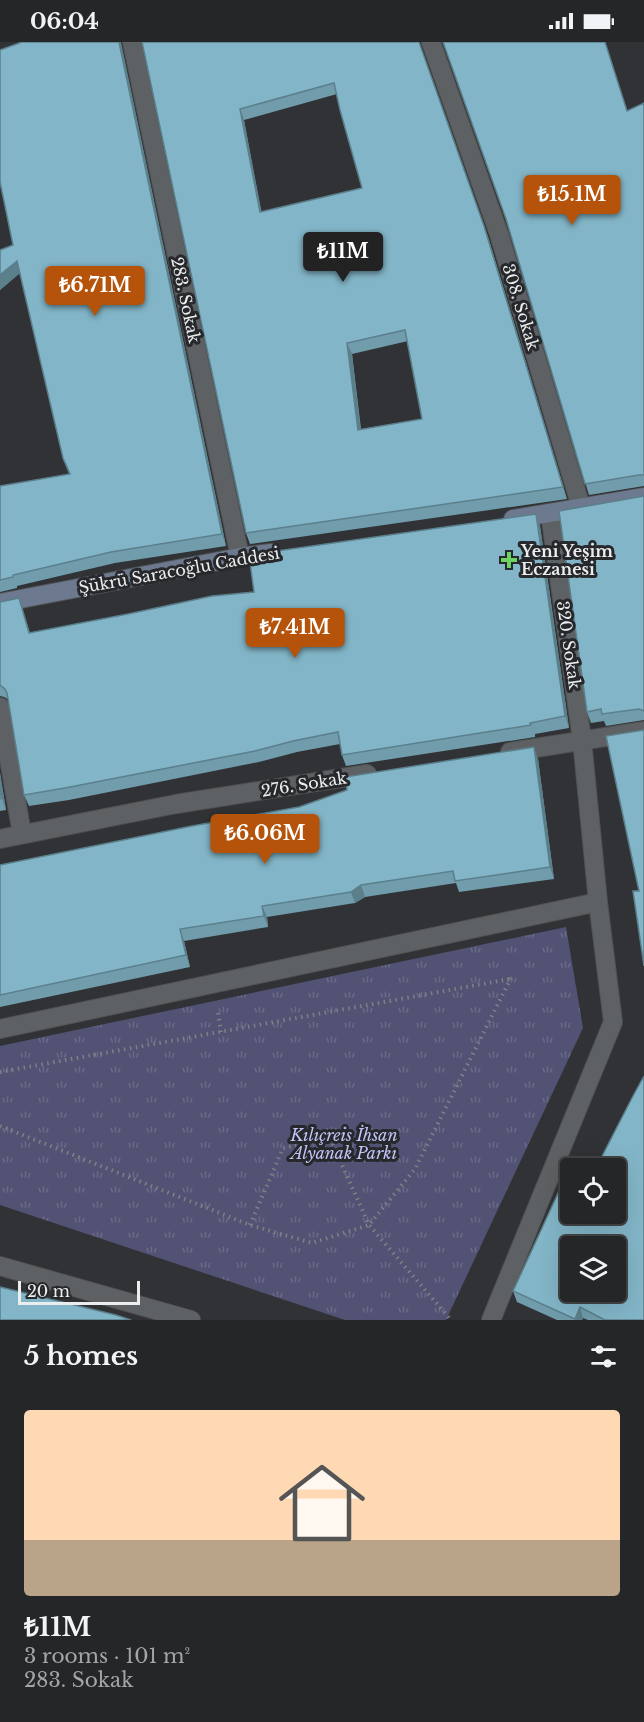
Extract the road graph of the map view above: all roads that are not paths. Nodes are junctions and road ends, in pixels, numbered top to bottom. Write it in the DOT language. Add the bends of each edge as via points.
graph roads {
  1 [pos="132,42"];
  2 [pos="431,42"];
  3 [pos="644,497"];
  4 [pos="581,507"];
  5 [pos="550,513"];
  6 [pos="493,521"];
  7 [pos="286,550"];
  8 [pos="240,557"];
  9 [pos="0,603"];
  10 [pos="0,707"];
  11 [pos="644,731"];
  12 [pos="582,740"];
  13 [pos="489,755"];
  14 [pos="385,771"];
  15 [pos="22,834"];
  16 [pos="0,839"];
  17 [pos="598,902"];
  18 [pos="0,1029"];
  19 [pos="0,1266"];
  20 [pos="191,1320"];
  21 [pos="491,1320"];
  1 -- 8 [label="street, 283. Sokak"];
  2 -- 4 [label="street, 308. Sokak" via="499,234"];
  3 -- 4 [label="street"];
  4 -- 5 [label="street"];
  5 -- 6 [label="street"];
  5 -- 12 [label="street, 320. Sokak"];
  7 -- 8 [label="street, Şükrü Saracoğlu Caddesi"];
  8 -- 9 [label="street, Şükrü Saracoğlu Caddesi"];
  10 -- 15 [label="street"];
  11 -- 12 [label="street"];
  12 -- 13 [label="street"];
  12 -- 17 [label="street, 320. Sokak"];
  14 -- 15 [label="street, 276. Sokak" via="176,804"];
  15 -- 16 [label="street, 276. Sokak"];
  17 -- 18 [label="street"];
  17 -- 21 [label="street, 320. Sokak" via="614,1022"];
  19 -- 20 [label="street"];
}
